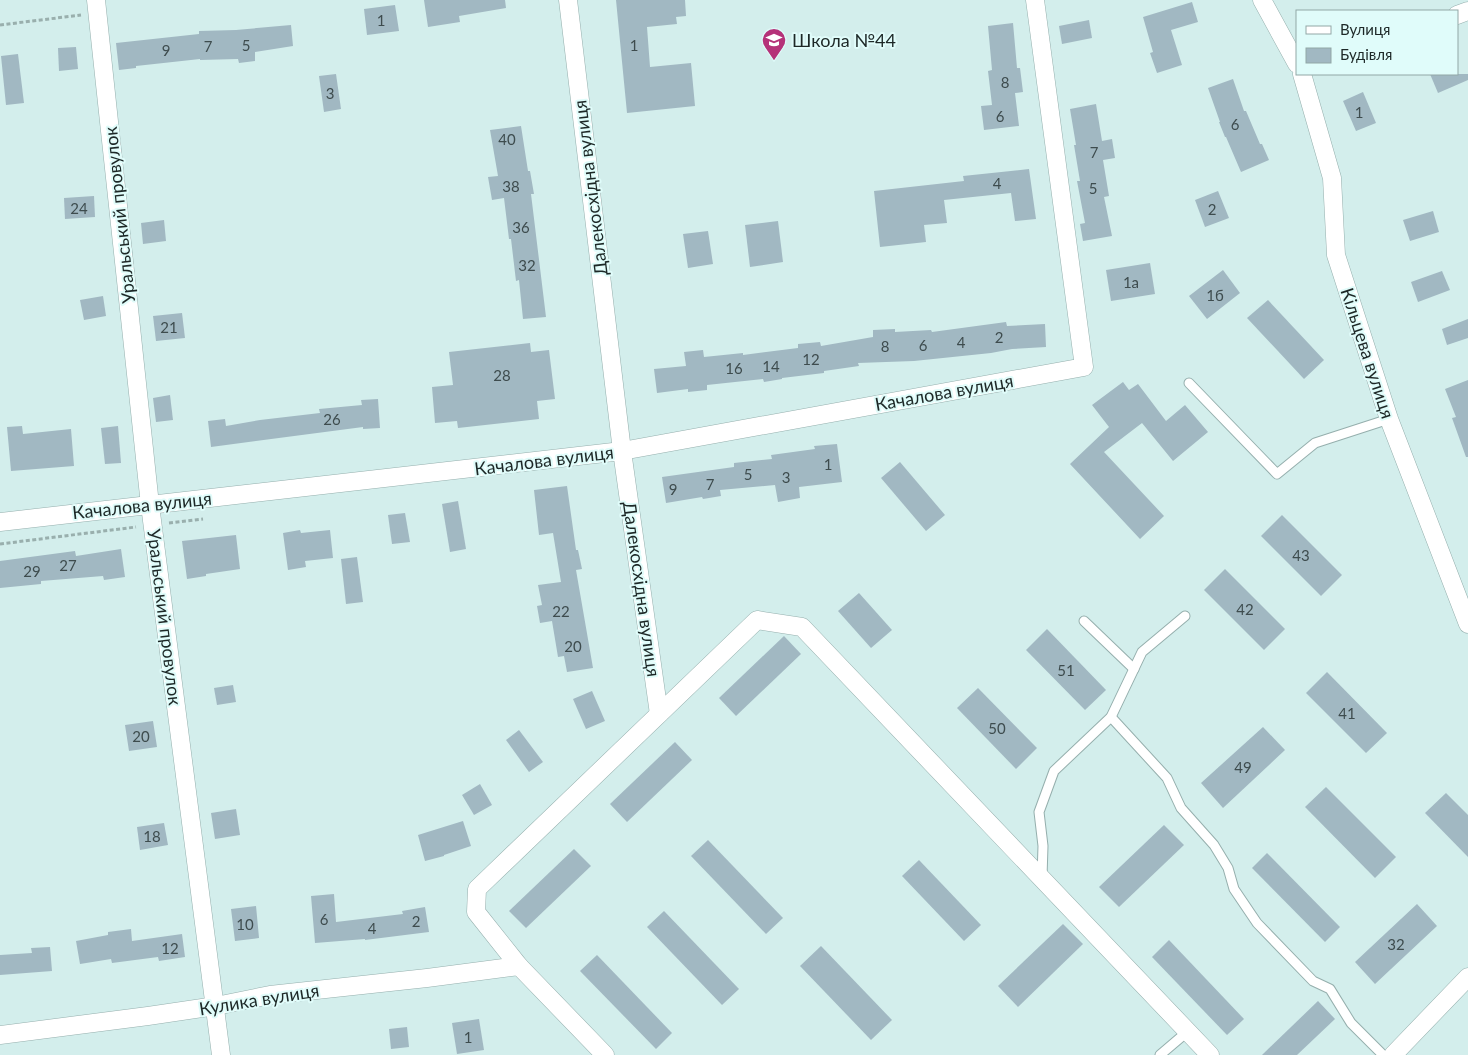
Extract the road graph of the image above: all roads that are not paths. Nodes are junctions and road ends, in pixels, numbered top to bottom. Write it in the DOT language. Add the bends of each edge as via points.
graph roads {
  1 [pos="568,0"];
  2 [pos="1035,0"];
  3 [pos="1262,0"];
  4 [pos="97,6"];
  5 [pos="1296,58"];
  6 [pos="1305,75"];
  7 [pos="1189,383"];
  8 [pos="1389,419"];
  9 [pos="622,451"];
  10 [pos="150,504"];
  11 [pos="0,522"];
  12 [pos="1185,616"];
  13 [pos="1084,621"];
  14 [pos="1468,624"];
  15 [pos="1134,669"];
  16 [pos="660,714"];
  17 [pos="1111,717"];
  18 [pos="1042,880"];
  19 [pos="519,966"];
  20 [pos="1468,977"];
  21 [pos="216,1006"];
  22 [pos="1187,1032"];
  23 [pos="0,1035"];
  24 [pos="221,1055"];
  25 [pos="605,1055"];
  26 [pos="1160,1055"];
  27 [pos="1210,1055"];
  28 [pos="1383,1055"];
  29 [pos="1393,1055"];
  1 -- 9 [label="street, Далекосхідна вулиця"];
  2 -- 9 [label="street, Качалова вулиця" via="1084,367"];
  3 -- 5 [label="street, Кільцева вулиця"];
  4 -- 10 [label="street, Уральський провулок"];
  6 -- 8 [label="street, Кільцева вулиця" via="1332,178 1336,255"];
  7 -- 8 [label="lane" via="1277,474 1315,443"];
  8 -- 14 [label="street, Кільцева вулиця"];
  9 -- 10 [label="street, Качалова вулиця"];
  9 -- 16 [label="street, Далекосхідна вулиця"];
  10 -- 11 [label="street, Качалова вулиця"];
  10 -- 21 [label="street, Уральський провулок"];
  12 -- 15 [label="lane" via="1142,652"];
  13 -- 15 [label="lane"];
  15 -- 17 [label="lane"];
  16 -- 18 [label="street" via="757,620 802,627"];
  16 -- 19 [label="street" via="477,890 476,912"];
  17 -- 18 [label="lane" via="1054,771 1039,812"];
  17 -- 28 [label="lane" via="1167,778 1181,808 1214,845 1228,868 1234,890 1257,923 1313,981 1330,989 1351,1023"];
  18 -- 22 [label="street"];
  19 -- 21 [label="street, Кулика вулиця" via="270,994"];
  19 -- 25 [label="street"];
  20 -- 29 [label="street"];
  21 -- 23 [label="street, Кулика вулиця"];
  21 -- 24 [label="street, Уральський провулок"];
  22 -- 26 [label="lane"];
  22 -- 27 [label="street"];
}
